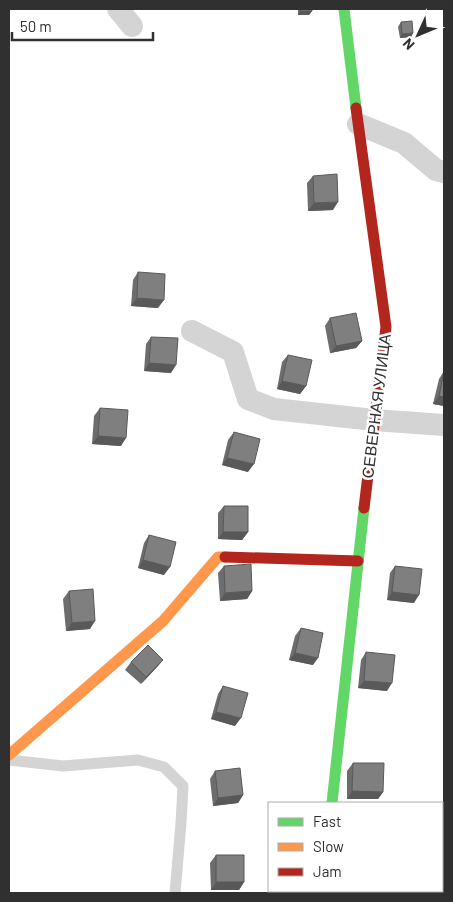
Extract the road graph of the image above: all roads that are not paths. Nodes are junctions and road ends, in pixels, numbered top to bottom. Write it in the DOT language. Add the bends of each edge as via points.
graph roads {
  1 [pos="118,9"];
  2 [pos="344,9"];
  3 [pos="132,26"];
  4 [pos="358,124"];
  5 [pos="444,172"];
  6 [pos="192,331"];
  7 [pos="374,420"];
  8 [pos="444,425"];
  9 [pos="358,560"];
  10 [pos="9,755"];
  11 [pos="9,760"];
  12 [pos="332,802"];
  13 [pos="175,893"];
  1 -- 3 [label="street"];
  2 -- 4 [label="street, СЕВЕРНАЯ УЛИЦА"];
  4 -- 5 [label="street" via="404,143 436,170"];
  4 -- 7 [label="street, СЕВЕРНАЯ УЛИЦА" via="386,327"];
  6 -- 7 [label="street" via="233,352 248,399 274,409"];
  7 -- 8 [label="street"];
  7 -- 9 [label="street, СЕВЕРНАЯ УЛИЦА"];
  9 -- 10 [label="street" via="218,557 163,621"];
  9 -- 12 [label="street, СЕВЕРНАЯ УЛИЦА"];
  11 -- 13 [label="lane" via="63,766 138,760 164,767 182,786"];
}
